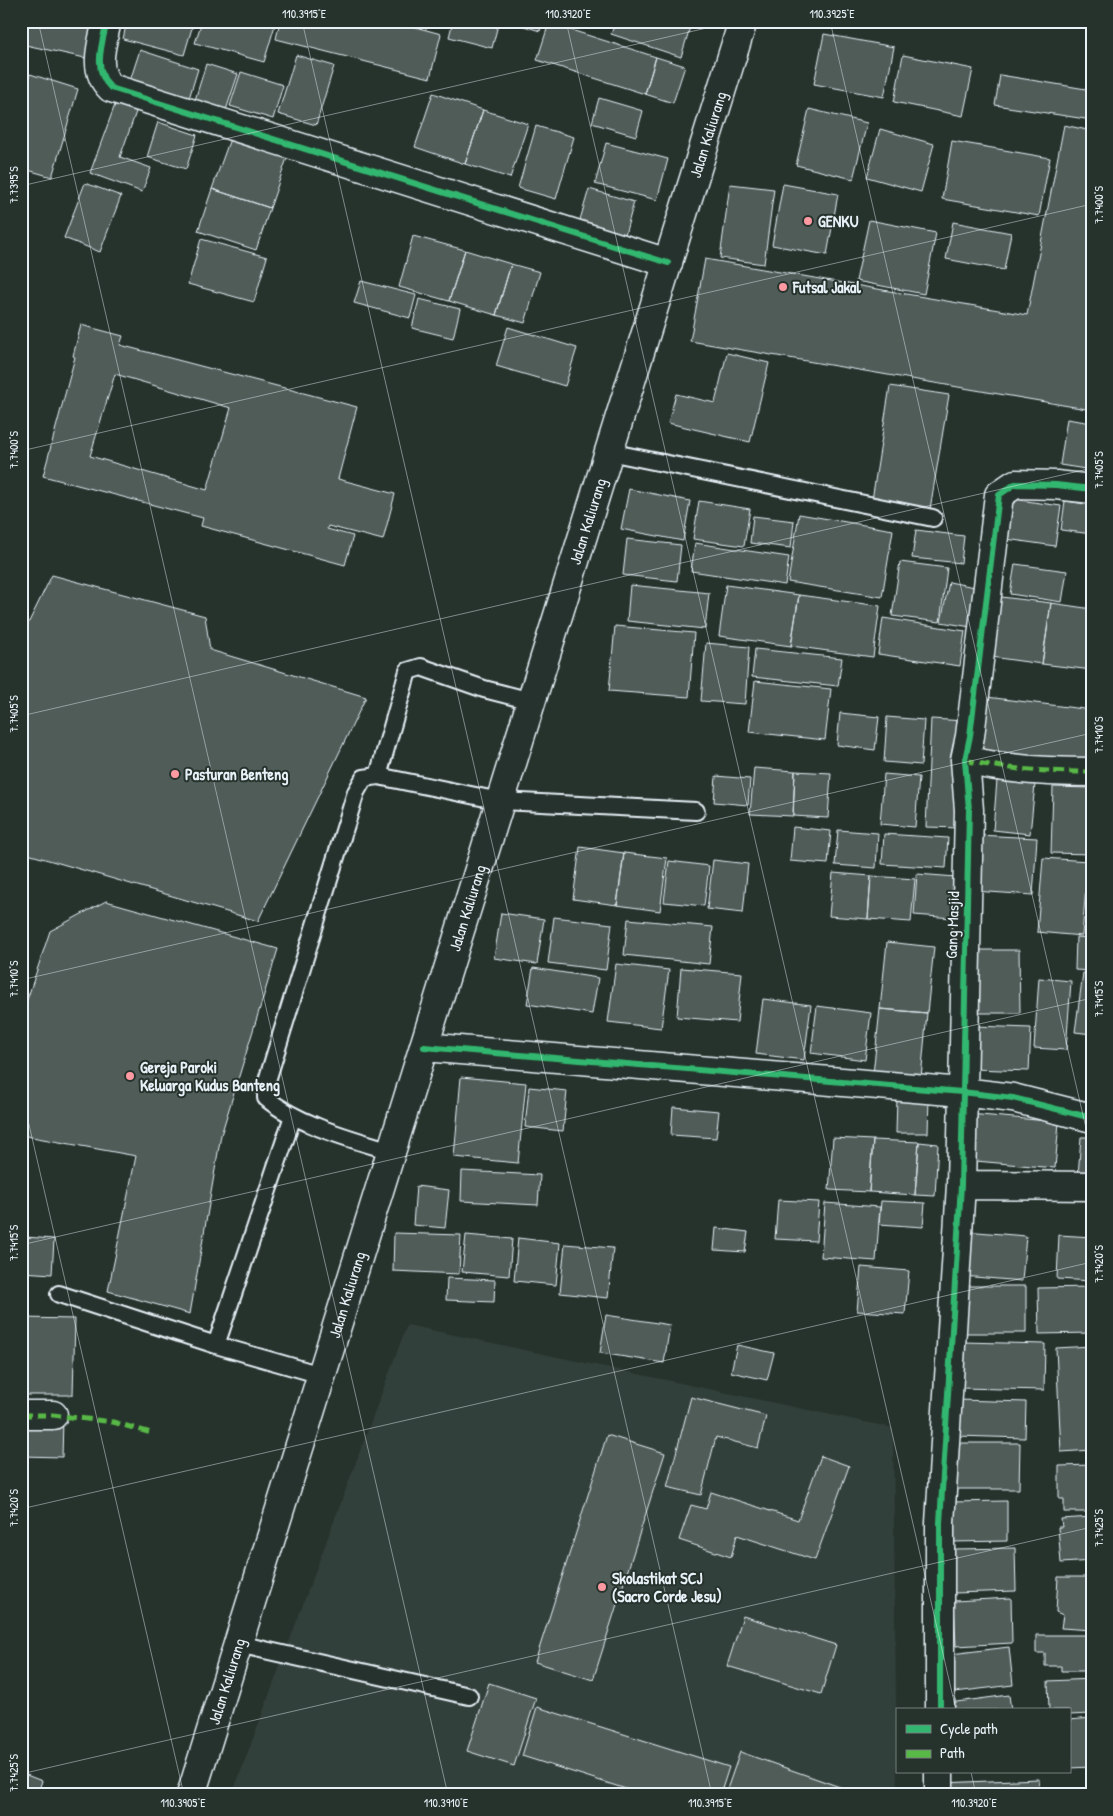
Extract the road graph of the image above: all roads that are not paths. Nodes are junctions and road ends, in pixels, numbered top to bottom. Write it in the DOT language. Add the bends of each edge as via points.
graph roads {
  1 [pos="107,21"];
  2 [pos="743,21"];
  3 [pos="668,263"];
  4 [pos="609,452"];
  5 [pos="1092,489"];
  6 [pos="933,518"];
  7 [pos="531,701"];
  8 [pos="965,760"];
  9 [pos="1092,772"];
  10 [pos="378,776"];
  11 [pos="500,802"];
  12 [pos="696,811"];
  13 [pos="424,1047"];
  14 [pos="962,1092"];
  15 [pos="293,1116"];
  16 [pos="1092,1118"];
  17 [pos="391,1152"];
  18 [pos="961,1185"];
  19 [pos="1092,1186"];
  20 [pos="59,1294"];
  21 [pos="216,1345"];
  22 [pos="322,1375"];
  23 [pos="21,1414"];
  24 [pos="53,1415"];
  25 [pos="238,1644"];
  26 [pos="469,1696"];
  27 [pos="940,1708"];
  28 [pos="939,1774"];
  29 [pos="191,1795"];
  30 [pos="939,1795"];
  1 -- 3 [label="street" via="99,63 101,76 111,88"];
  2 -- 3 [label="street, Jalan Kaliurang"];
  3 -- 4 [label="street, Jalan Kaliurang"];
  4 -- 6 [label="lane"];
  4 -- 7 [label="street, Jalan Kaliurang"];
  5 -- 8 [label="street, Gang Masjid" via="1015,484 999,495"];
  7 -- 10 [label="lane" via="421,667 408,671"];
  7 -- 11 [label="street, Jalan Kaliurang"];
  8 -- 9 [label="street" via="1036,771"];
  8 -- 14 [label="street, Gang Masjid" via="969,810"];
  10 -- 11 [label="lane"];
  10 -- 15 [label="lane" via="364,778 356,792 266,1084 266,1098"];
  11 -- 12 [label="lane"];
  11 -- 13 [label="street, Jalan Kaliurang"];
  13 -- 14 [label="street"];
  13 -- 17 [label="street, Jalan Kaliurang"];
  14 -- 16 [label="street" via="1013,1098"];
  14 -- 18 [label="street, Gang Masjid"];
  15 -- 17 [label="lane"];
  15 -- 21 [label="lane"];
  17 -- 22 [label="street, Jalan Kaliurang"];
  18 -- 19 [label="street"];
  18 -- 27 [label="street, Gang Masjid" via="940,1523"];
  20 -- 21 [label="lane"];
  21 -- 22 [label="lane"];
  22 -- 25 [label="street, Jalan Kaliurang"];
  23 -- 24 [label="street"];
  25 -- 26 [label="lane"];
  25 -- 29 [label="street, Jalan Kaliurang"];
  28 -- 30 [label="street"];
}
